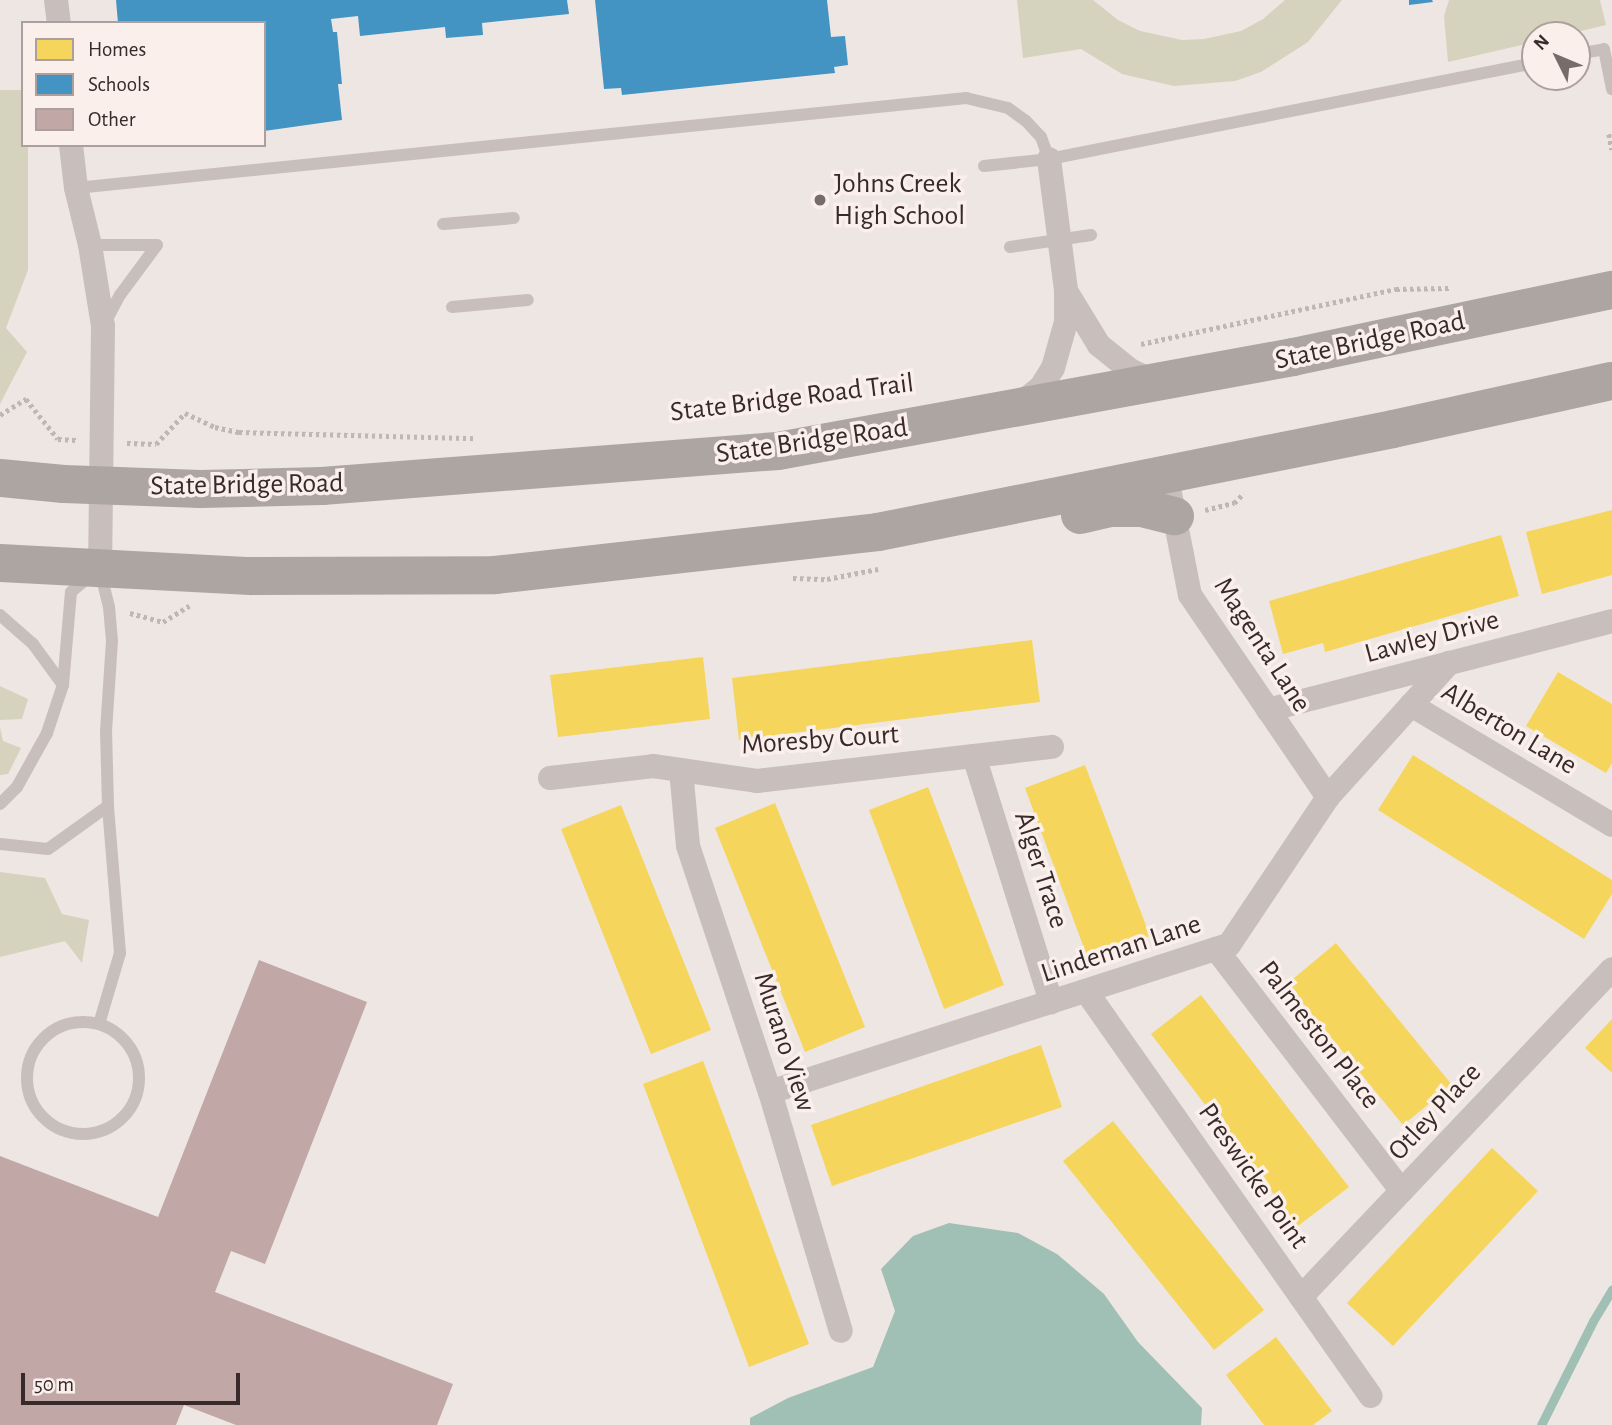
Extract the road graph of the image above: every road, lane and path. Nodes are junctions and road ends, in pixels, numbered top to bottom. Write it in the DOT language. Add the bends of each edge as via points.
graph roads {
  1 [pos="56,0"];
  2 [pos="59,21"];
  3 [pos="1591,51"];
  4 [pos="1521,66"];
  5 [pos="1612,89"];
  6 [pos="1609,134"];
  7 [pos="71,147"];
  8 [pos="1612,150"];
  9 [pos="1049,159"];
  10 [pos="984,166"];
  11 [pos="76,188"];
  12 [pos="514,218"];
  13 [pos="443,224"];
  14 [pos="1091,236"];
  15 [pos="1060,241"];
  16 [pos="90,245"];
  17 [pos="1010,247"];
  18 [pos="1451,288"];
  19 [pos="1066,290"];
  20 [pos="1612,290"];
  21 [pos="528,300"];
  22 [pos="452,307"];
  23 [pos="103,326"];
  24 [pos="1107,352"];
  25 [pos="1612,381"];
  26 [pos="1156,382"];
  27 [pos="1014,408"];
  28 [pos="0,415"];
  29 [pos="480,438"];
  30 [pos="100,442"];
  31 [pos="1166,473"];
  32 [pos="0,478"];
  33 [pos="99,485"];
  34 [pos="1175,516"];
  35 [pos="878,532"];
  36 [pos="0,563"];
  37 [pos="100,568"];
  38 [pos="0,615"];
  39 [pos="1612,621"];
  40 [pos="1449,663"];
  41 [pos="63,685"];
  42 [pos="1411,705"];
  43 [pos="1268,710"];
  44 [pos="1052,747"];
  45 [pos="974,756"];
  46 [pos="681,770"];
  47 [pos="550,778"];
  48 [pos="1328,797"];
  49 [pos="0,804"];
  50 [pos="108,806"];
  51 [pos="1612,825"];
  52 [pos="0,844"];
  53 [pos="1216,950"];
  54 [pos="1612,969"];
  55 [pos="1086,991"];
  56 [pos="1051,1002"];
  57 [pos="99,1024"];
  58 [pos="770,1092"];
  59 [pos="1402,1191"];
  60 [pos="1301,1297"];
  61 [pos="841,1331"];
  62 [pos="1371,1396"];
  1 -- 2 [label="street"];
  3 -- 5 [label="lane" via="1604,49"];
  4 -- 9 [label="lane"];
  6 -- 8 [label="path"];
  7 -- 11 [label="street"];
  9 -- 10 [label="lane"];
  9 -- 11 [label="lane" via="1041,137 1026,121 1008,108 966,98"];
  9 -- 15 [label="street"];
  11 -- 16 [label="street"];
  12 -- 13 [label="lane"];
  14 -- 15 [label="lane"];
  15 -- 17 [label="lane"];
  15 -- 19 [label="street"];
  16 -- 23 [label="street"];
  16 -- 23 [label="lane" via="157,245"];
  18 -- 24 [label="path" via="1396,289"];
  19 -- 24 [label="street"];
  19 -- 27 [label="street" via="1064,333 1053,368 1041,387"];
  20 -- 26 [label="highway, State Bridge Road"];
  21 -- 22 [label="lane"];
  23 -- 30 [label="street"];
  24 -- 26 [label="street"];
  25 -- 31 [label="highway"];
  26 -- 27 [label="highway, State Bridge Road"];
  27 -- 33 [label="highway, State Bridge Road" via="778,451 322,486 200,489"];
  28 -- 30 [label="path" via="26,399 58,439"];
  29 -- 30 [label="path" via="239,432 185,413 156,444"];
  30 -- 33 [label="street"];
  31 -- 34 [label="street, Magenta Lane"];
  31 -- 35 [label="highway"];
  32 -- 33 [label="highway, State Bridge Road"];
  33 -- 37 [label="street"];
  34 -- 35 [label="highway" via="1142,508 1110,508 927,547 890,541"];
  34 -- 43 [label="street, Magenta Lane" via="1189,595"];
  35 -- 37 [label="highway" via="495,575 251,576"];
  36 -- 37 [label="highway"];
  37 -- 41 [label="lane" via="71,592"];
  37 -- 50 [label="lane" via="112,640 106,731"];
  38 -- 41 [label="lane" via="33,644"];
  39 -- 40 [label="street, Lawley Drive"];
  40 -- 42 [label="street, Lindeman Lane"];
  40 -- 43 [label="street, Lawley Drive"];
  41 -- 49 [label="lane" via="47,733 17,787"];
  42 -- 48 [label="street, Lindeman Lane"];
  42 -- 51 [label="street, Alberton Lane"];
  43 -- 48 [label="street, Magenta Lane"];
  44 -- 45 [label="street, Moresby Court"];
  45 -- 46 [label="street, Moresby Court" via="757,781"];
  45 -- 56 [label="street, Alger Trace"];
  46 -- 47 [label="street, Moresby Court" via="653,766"];
  46 -- 58 [label="street, Murano View" via="688,846"];
  48 -- 53 [label="street, Lindeman Lane" via="1229,945"];
  50 -- 52 [label="lane" via="48,849"];
  50 -- 57 [label="lane" via="120,953"];
  53 -- 55 [label="street, Lindeman Lane"];
  53 -- 59 [label="street, Palmeston Place"];
  54 -- 59 [label="street, Otley Place"];
  55 -- 56 [label="street, Lindeman Lane"];
  55 -- 60 [label="street, Preswicke Point"];
  56 -- 58 [label="street, Lindeman Lane"];
  57 -- 57 [label="lane" via="75,1022 58,1028 34,1051 28,1068 27,1087 34,1105 45,1120 62,1131 80,1135 117,1124 138,1092 140,1073 134,1054 124,1039"];
  58 -- 61 [label="street, Murano View"];
  59 -- 60 [label="street, Otley Place"];
  60 -- 62 [label="street, Preswicke Point"];
}
